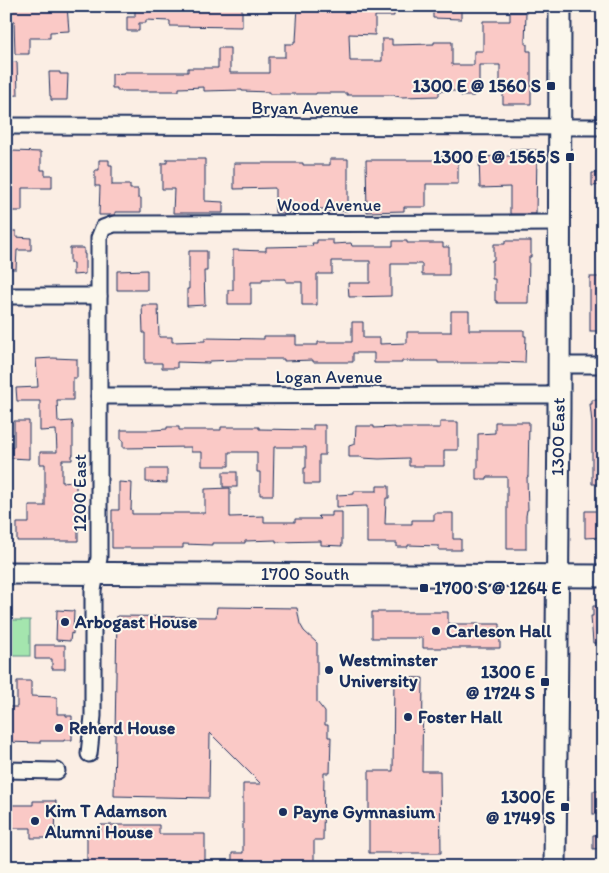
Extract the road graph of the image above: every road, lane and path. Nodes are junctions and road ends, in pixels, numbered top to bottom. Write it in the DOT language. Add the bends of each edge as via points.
graph roads {
  1 [pos="560,6"];
  2 [pos="6,126"];
  3 [pos="560,127"];
  4 [pos="603,127"];
  5 [pos="560,223"];
  6 [pos="101,232"];
  7 [pos="6,296"];
  8 [pos="99,296"];
  9 [pos="559,365"];
  10 [pos="603,365"];
  11 [pos="99,396"];
  12 [pos="559,396"];
  13 [pos="6,573"];
  14 [pos="96,574"];
  15 [pos="557,576"];
  16 [pos="603,576"];
  17 [pos="89,754"];
  18 [pos="6,770"];
  19 [pos="56,771"];
  20 [pos="555,867"];
  1 -- 3 [label="main road, 1300 East"];
  2 -- 3 [label="street, Bryan Avenue"];
  3 -- 4 [label="street, Bryan Avenue"];
  3 -- 5 [label="main road, 1300 East"];
  5 -- 6 [label="street, Wood Avenue" via="114,224"];
  5 -- 9 [label="main road, 1300 East"];
  6 -- 8 [label="street, 1200 East"];
  7 -- 8 [label="street"];
  8 -- 11 [label="street, 1200 East"];
  9 -- 10 [label="street"];
  9 -- 12 [label="main road, 1300 East"];
  11 -- 12 [label="street, Logan Avenue"];
  11 -- 14 [label="street, 1200 East" via="99,558"];
  12 -- 15 [label="main road, 1300 East"];
  13 -- 14 [label="main road, 1700 South"];
  14 -- 15 [label="main road, 1700 South"];
  14 -- 17 [label="street, 1200 East" via="93,590 93,716"];
  15 -- 16 [label="main road, 1700 South"];
  15 -- 20 [label="main road, 1300 East"];
  18 -- 19 [label="street"];
}
